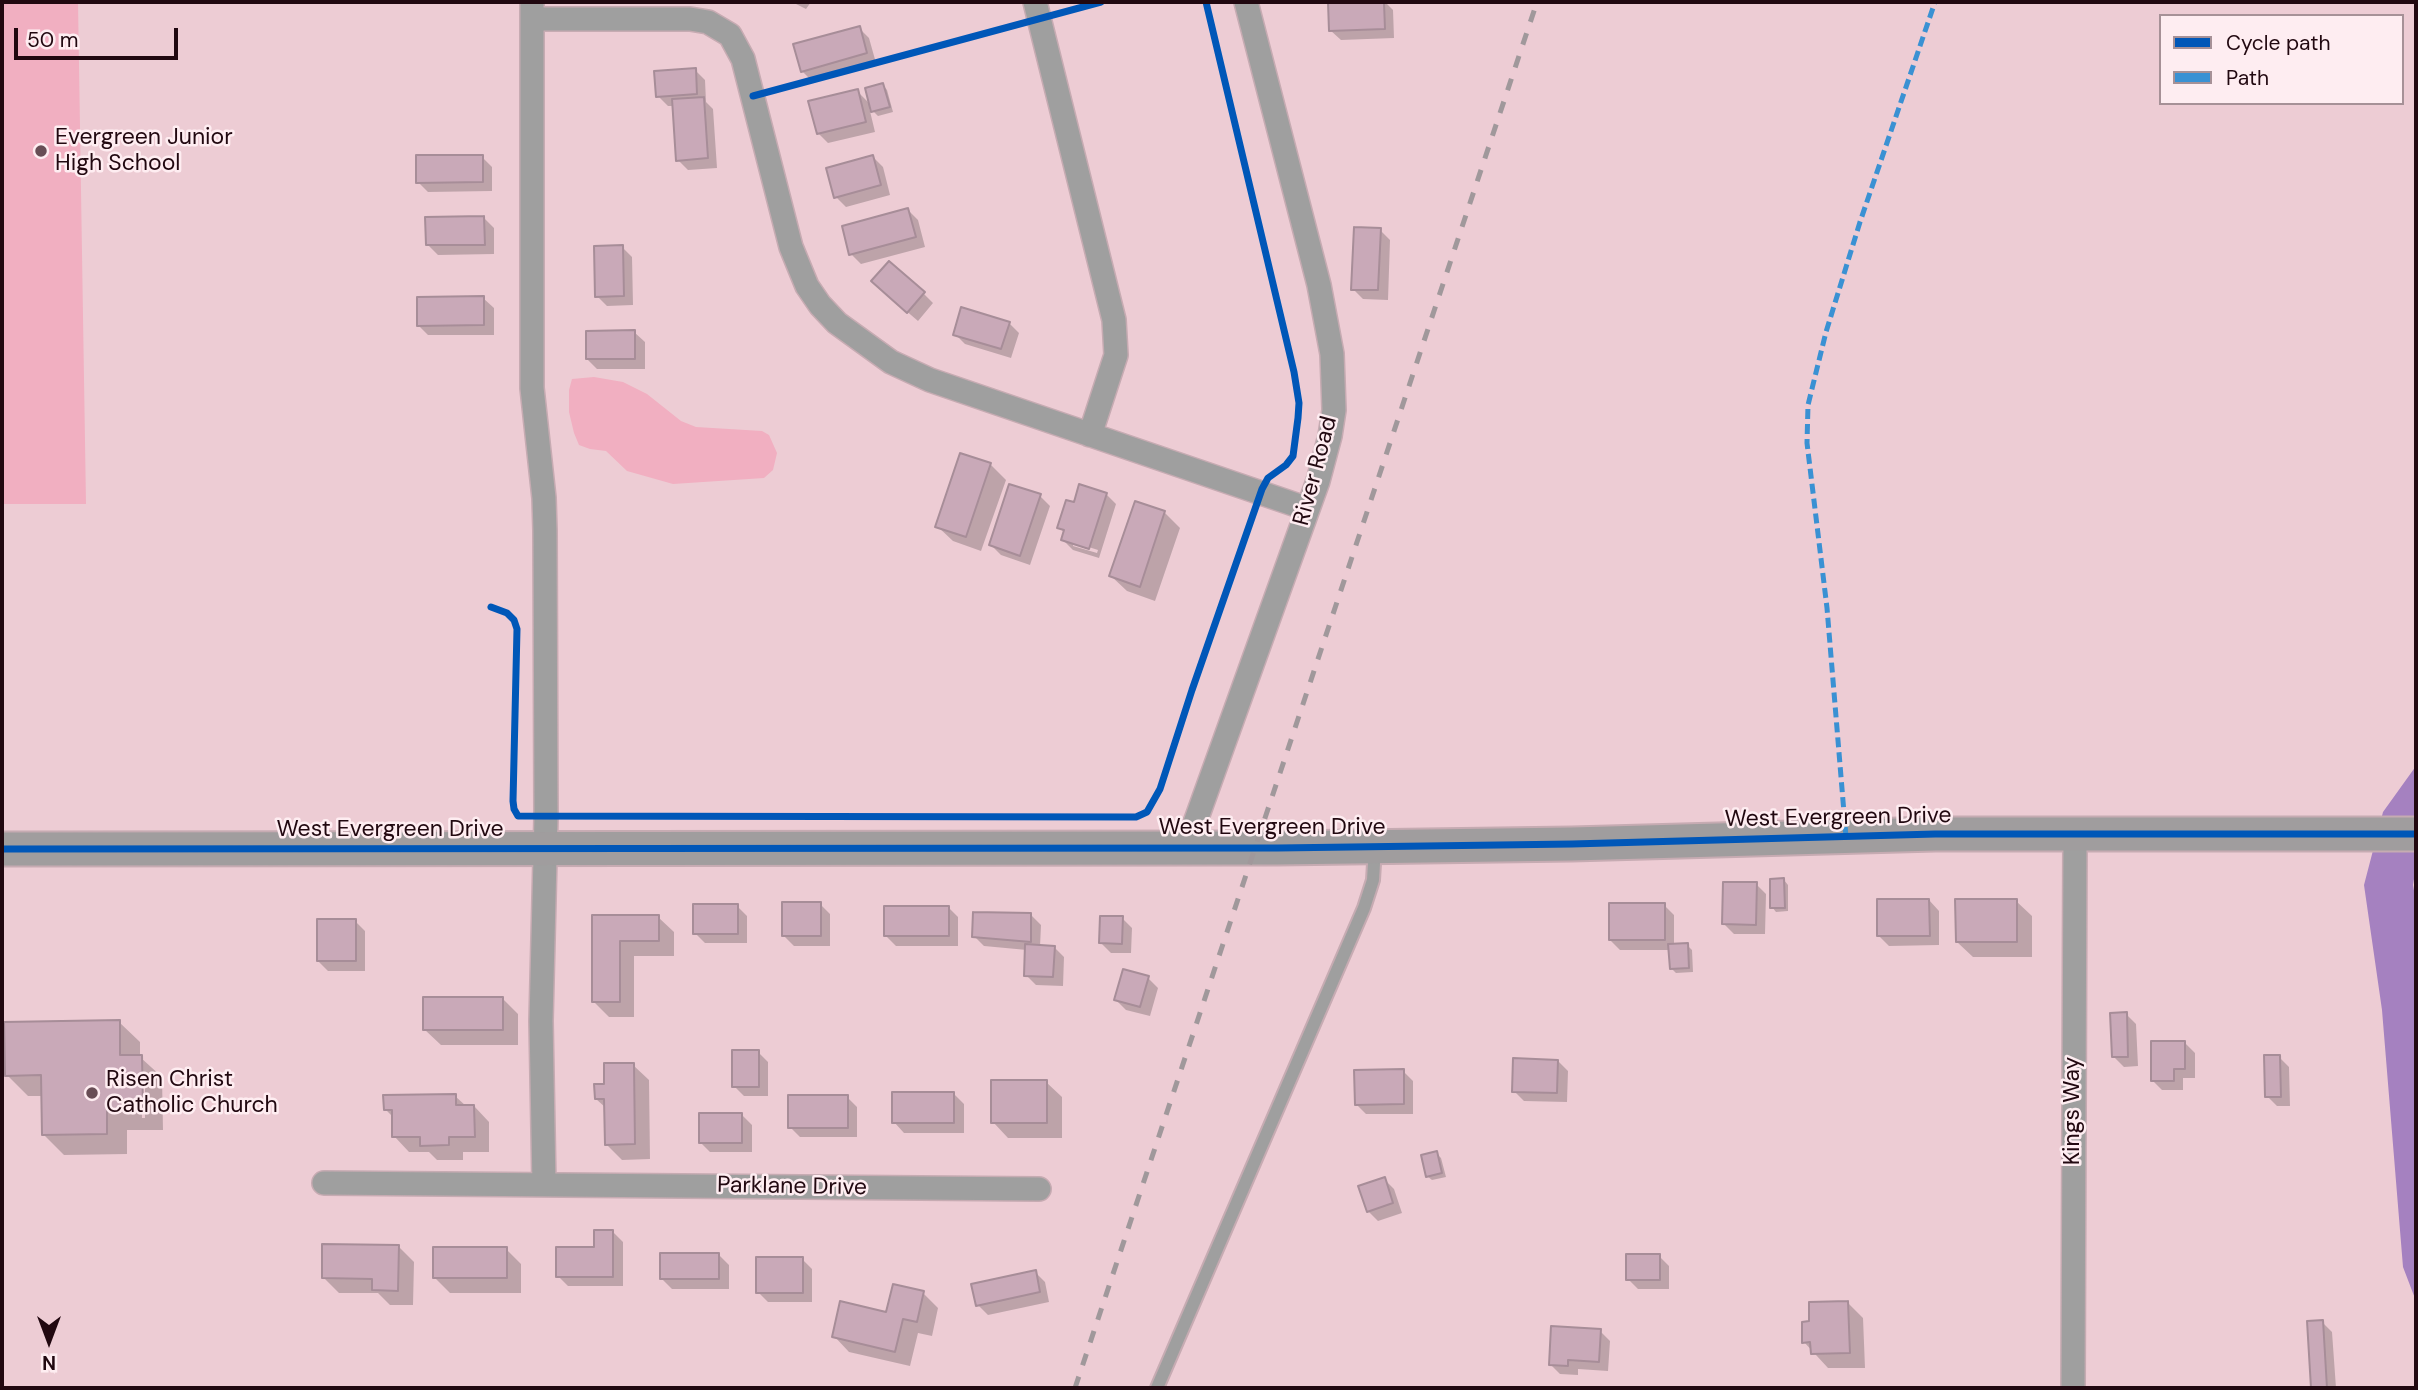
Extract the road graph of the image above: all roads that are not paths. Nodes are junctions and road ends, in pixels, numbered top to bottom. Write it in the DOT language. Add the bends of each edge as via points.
graph roads {
  1 [pos="1035,2"];
  2 [pos="1246,2"];
  3 [pos="532,10"];
  4 [pos="1090,435"];
  5 [pos="1308,509"];
  6 [pos="2075,833"];
  7 [pos="2416,834"];
  8 [pos="1375,846"];
  9 [pos="545,848"];
  10 [pos="1186,848"];
  11 [pos="2,849"];
  12 [pos="324,1183"];
  13 [pos="544,1185"];
  14 [pos="1039,1189"];
  15 [pos="1157,1388"];
  16 [pos="2073,1388"];
  1 -- 4 [label="street" via="1114,320 1116,355"];
  2 -- 5 [label="street, River Road" via="1319,285 1332,354 1330,436"];
  3 -- 4 [label="street" via="690,19 708,22 730,35 746,68 791,247 820,305 837,323 909,372"];
  3 -- 9 [label="street" via="532,355 545,531"];
  4 -- 5 [label="street"];
  5 -- 10 [label="street, River Road"];
  6 -- 7 [label="street, West Evergreen Drive"];
  6 -- 8 [label="street, West Evergreen Drive"];
  6 -- 16 [label="street, Kings Way"];
  8 -- 10 [label="street, West Evergreen Drive"];
  8 -- 15 [label="lane" via="1373,880 1364,908"];
  9 -- 10 [label="street, West Evergreen Drive"];
  9 -- 11 [label="street, West Evergreen Drive"];
  9 -- 13 [label="street"];
  12 -- 13 [label="street, Parklane Drive"];
  13 -- 14 [label="street, Parklane Drive"];
}
